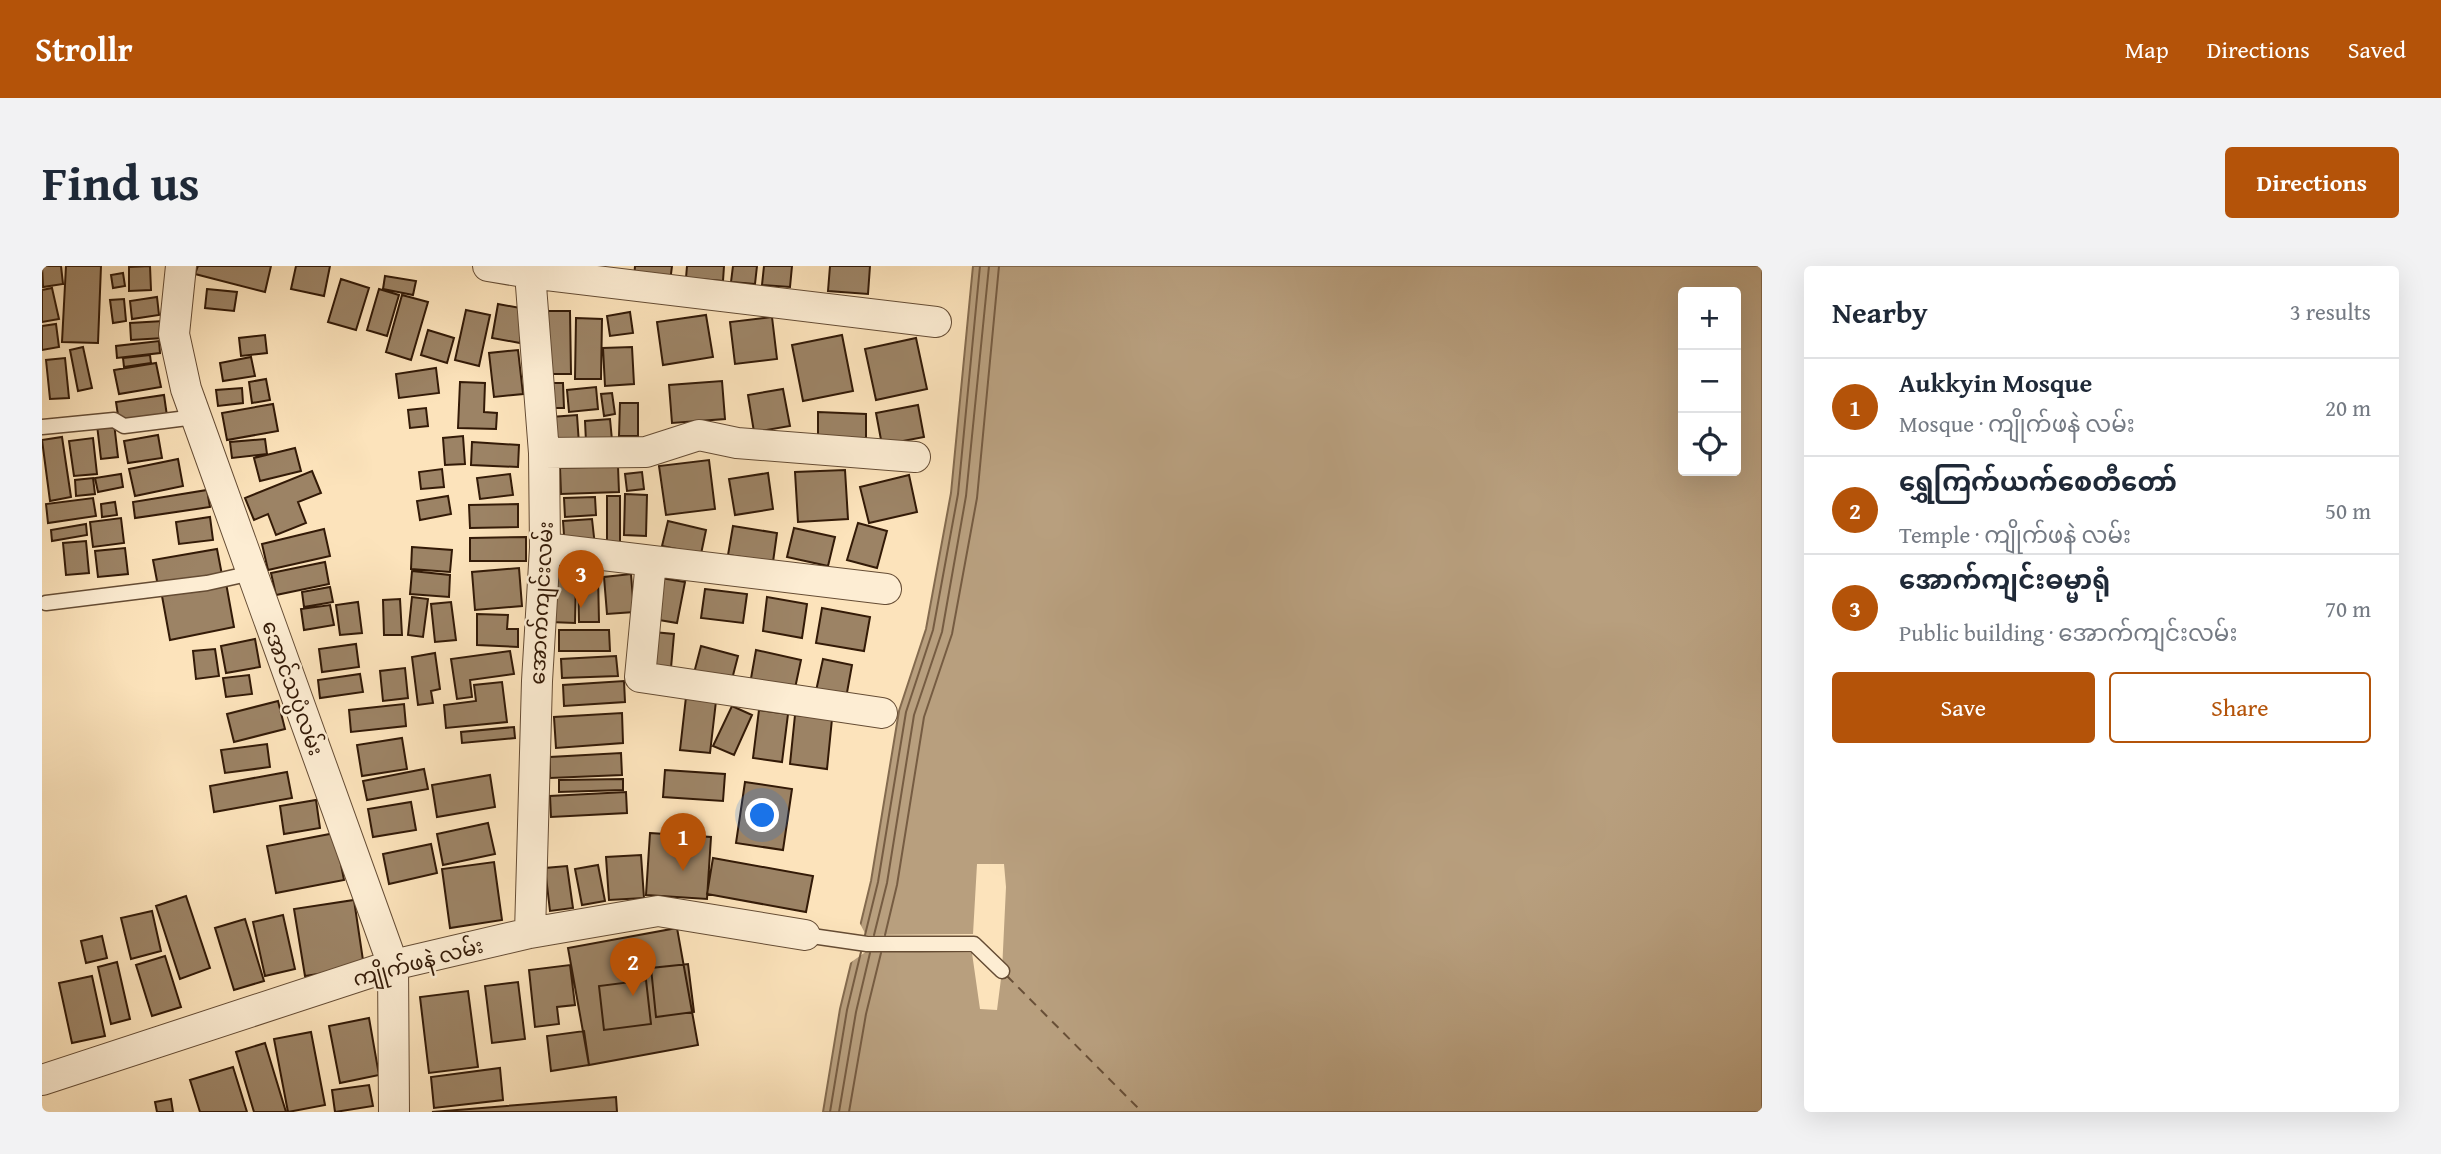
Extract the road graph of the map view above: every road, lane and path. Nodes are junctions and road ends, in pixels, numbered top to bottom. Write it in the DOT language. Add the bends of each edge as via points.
graph roads {
  1 [pos="181,266"];
  2 [pos="488,266"];
  3 [pos="530,274"];
  4 [pos="936,322"];
  5 [pos="195,417"];
  6 [pos="42,427"];
  7 [pos="544,453"];
  8 [pos="915,457"];
  9 [pos="545,548"];
  10 [pos="652,561"];
  11 [pos="252,573"];
  12 [pos="886,589"];
  13 [pos="47,603"];
  14 [pos="882,713"];
  15 [pos="530,933"];
  16 [pos="805,935"];
  17 [pos="393,965"];
  18 [pos="1002,971"];
  19 [pos="42,1080"];
  20 [pos="394,1112"];
  1 -- 5 [label="street, အောင်သပ္ပံလမ်း" via="174,334"];
  2 -- 3 [label="street"];
  3 -- 4 [label="street"];
  3 -- 7 [label="street, အောက်ကျင်းလမ်း"];
  5 -- 6 [label="lane" via="124,426 114,420"];
  5 -- 11 [label="street, အောင်သပ္ပံလမ်း"];
  7 -- 8 [label="street" via="646,452 699,435 737,443"];
  7 -- 9 [label="street, အောက်ကျင်းလမ်း"];
  9 -- 10 [label="street"];
  9 -- 15 [label="street, အောက်ကျင်းလမ်း"];
  10 -- 12 [label="street"];
  10 -- 14 [label="street" via="640,677"];
  11 -- 13 [label="lane"];
  11 -- 17 [label="street, အောင်သပ္ပံလမ်း"];
  15 -- 16 [label="street, ကျိုက်ဖနဲ လမ်း" via="658,911"];
  15 -- 17 [label="street, ကျိုက်ဖနဲ လမ်း"];
  16 -- 18 [label="lane" via="867,944 974,944"];
  17 -- 19 [label="street, ကျိုက်ဖနဲ လမ်း"];
  17 -- 20 [label="street, အောင်သပ္ပံလမ်း"];
}
